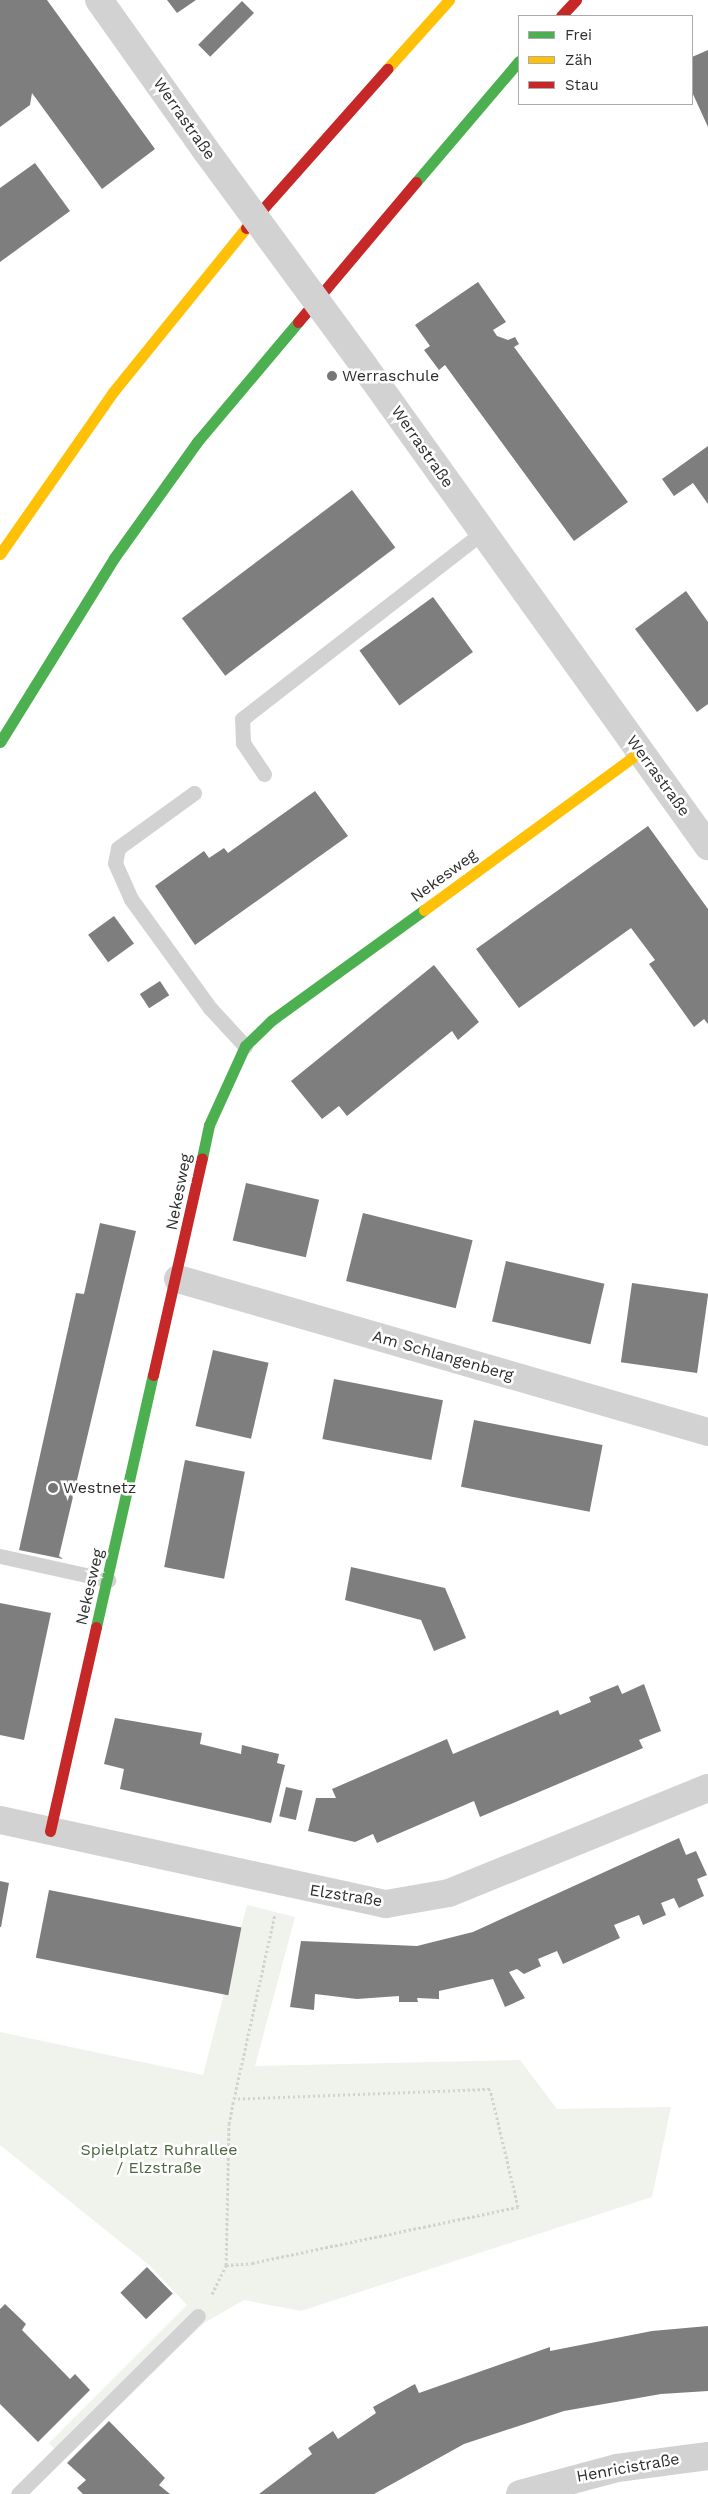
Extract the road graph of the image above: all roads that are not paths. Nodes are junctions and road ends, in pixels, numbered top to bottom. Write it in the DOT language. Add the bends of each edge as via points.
graph roads {
  1 [pos="99,0"];
  2 [pos="449,0"];
  3 [pos="576,0"];
  4 [pos="562,15"];
  5 [pos="518,62"];
  6 [pos="482,532"];
  7 [pos="0,553"];
  8 [pos="0,742"];
  9 [pos="640,752"];
  10 [pos="264,774"];
  11 [pos="194,793"];
  12 [pos="708,846"];
  13 [pos="245,1046"];
  14 [pos="178,1279"];
  15 [pos="708,1432"];
  16 [pos="0,1556"];
  17 [pos="108,1580"];
  18 [pos="708,1788"];
  19 [pos="0,1820"];
  20 [pos="50,1831"];
  21 [pos="198,2316"];
  22 [pos="708,2456"];
  23 [pos="18,2494"];
  24 [pos="520,2494"];
  1 -- 6 [label="street, Werrastraße, bridge"];
  2 -- 7 [label="main road" via="215,262 113,392"];
  3 -- 4 [label="main road"];
  5 -- 8 [label="main road" via="197,442 114,558"];
  6 -- 9 [label="street, Werrastraße"];
  6 -- 10 [label="lane" via="242,719 243,744"];
  9 -- 12 [label="street, Werrastraße"];
  9 -- 13 [label="main road, Nekesweg" via="272,1020"];
  11 -- 13 [label="lane" via="118,848 115,863 131,899 210,1008"];
  13 -- 14 [label="main road, Nekesweg" via="209,1125"];
  14 -- 15 [label="street, Am Schlangenberg"];
  14 -- 17 [label="main road, Nekesweg"];
  16 -- 17 [label="lane"];
  17 -- 20 [label="main road, Nekesweg"];
  18 -- 20 [label="street, Elzstraße" via="449,1893 414,1902 354,1900"];
  19 -- 20 [label="street, Elzstraße"];
  21 -- 23 [label="lane"];
  22 -- 24 [label="street, Henricistraße" via="617,2468"];
}
